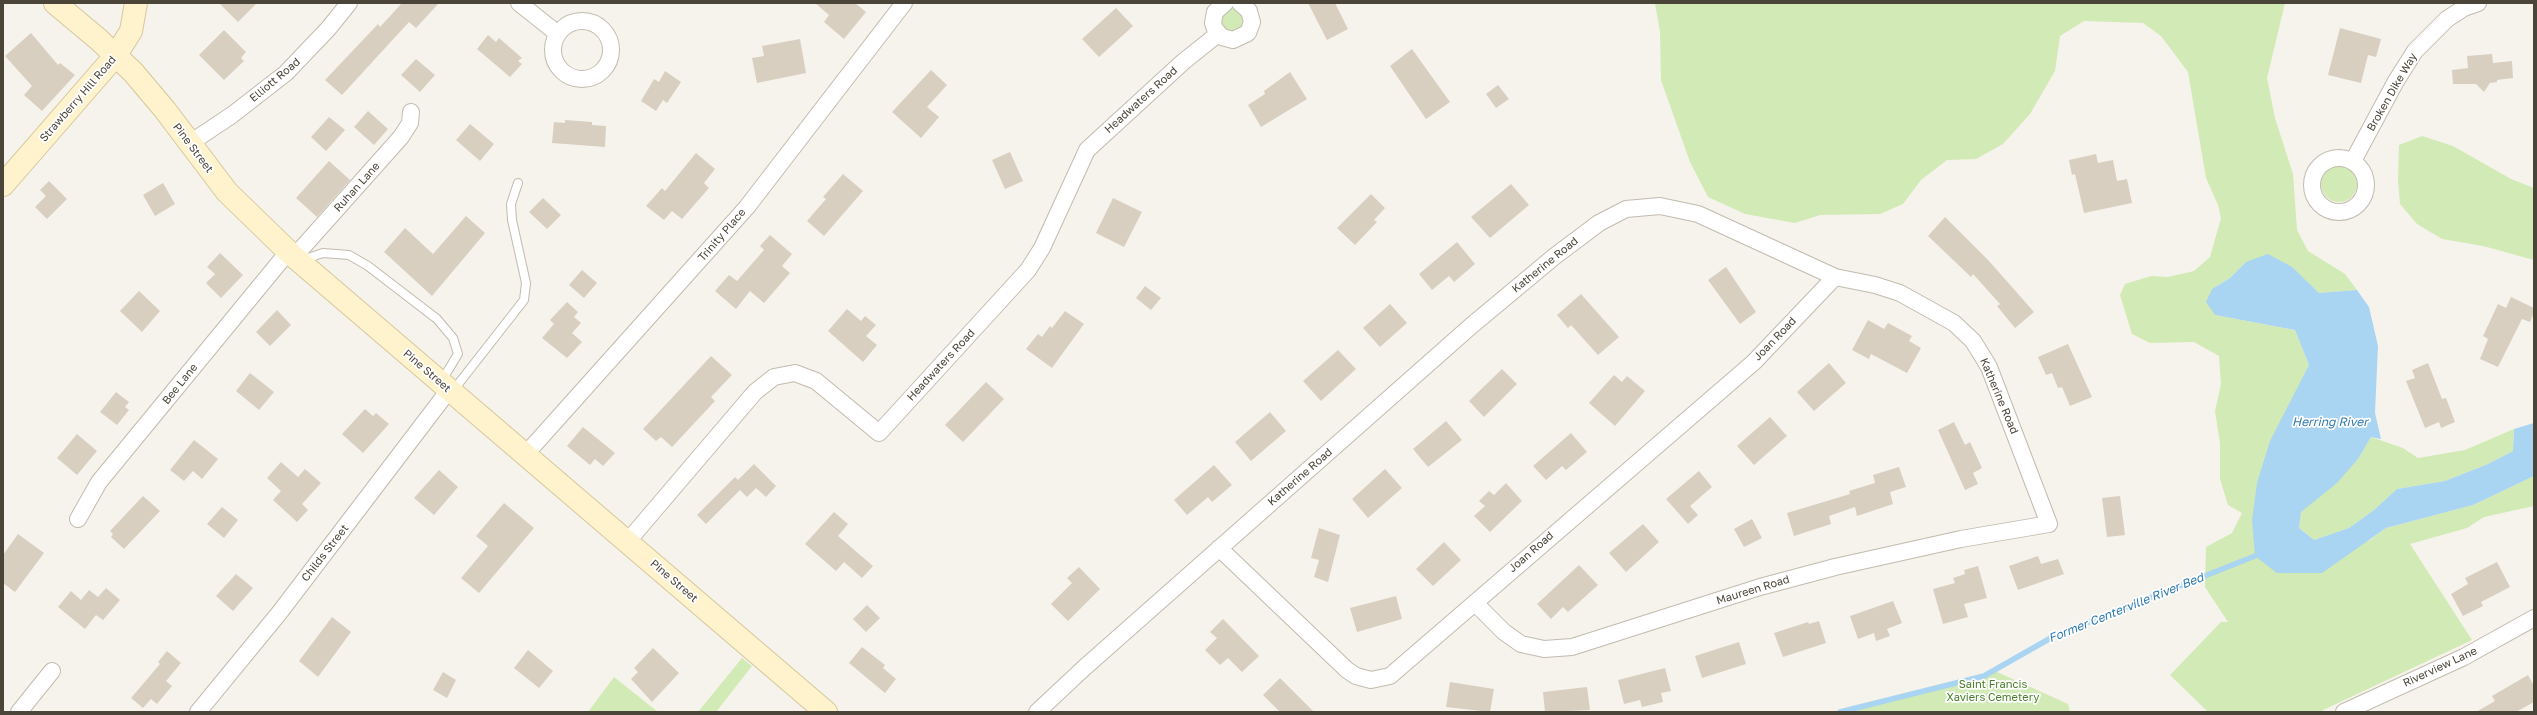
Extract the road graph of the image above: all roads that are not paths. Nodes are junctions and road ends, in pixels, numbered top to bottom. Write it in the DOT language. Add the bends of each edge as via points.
graph roads {
  1 [pos="55,3"];
  2 [pos="136,3"];
  3 [pos="349,3"];
  4 [pos="519,3"];
  5 [pos="904,3"];
  6 [pos="1225,3"];
  7 [pos="1240,3"];
  8 [pos="2478,3"];
  9 [pos="558,34"];
  10 [pos="1218,34"];
  11 [pos="116,56"];
  12 [pos="411,112"];
  13 [pos="190,143"];
  14 [pos="2353,161"];
  15 [pos="6,177"];
  16 [pos="518,183"];
  17 [pos="294,257"];
  18 [pos="1835,277"];
  19 [pos="447,389"];
  20 [pos="525,455"];
  21 [pos="78,519"];
  22 [pos="2049,524"];
  23 [pos="628,541"];
  24 [pos="1219,548"];
  25 [pos="1475,603"];
  26 [pos="2534,618"];
  27 [pos="52,671"];
  28 [pos="19,712"];
  29 [pos="198,712"];
  30 [pos="826,712"];
  31 [pos="1037,712"];
  32 [pos="2344,712"];
  1 -- 11 [label="main road, Pine Street"];
  2 -- 11 [label="main road, Strawberry Hill Road" via="131,31"];
  3 -- 13 [label="street, Elliott Road" via="328,29 286,72 232,115"];
  4 -- 9 [label="street"];
  5 -- 20 [label="street, Trinity Place" via="746,207"];
  6 -- 10 [label="street" via="1213,17"];
  7 -- 10 [label="street" via="1251,16 1248,33 1233,40 1222,38"];
  8 -- 14 [label="street, Broken Dike Way" via="2447,19 2415,52 2396,81"];
  10 -- 23 [label="street, Headwaters Road" via="1137,103 1088,150 1042,248 1028,270 879,433 816,381 794,373 774,377 755,392"];
  11 -- 13 [label="main road, Pine Street" via="148,89"];
  11 -- 15 [label="main road, Strawberry Hill Road"];
  12 -- 17 [label="street, Ruhan Lane" via="410,123 401,137"];
  13 -- 17 [label="main road, Pine Street" via="227,192"];
  16 -- 19 [label="lane" via="511,204 512,220 526,283 524,300"];
  17 -- 19 [label="main road, Pine Street"];
  17 -- 19 [label="lane" via="323,253 349,255 368,266 437,319 453,338 458,354"];
  17 -- 21 [label="street, Bee Lane" via="99,482"];
  18 -- 22 [label="street, Katherine Road" via="1900,293 1943,316 1973,341 1996,384"];
  18 -- 24 [label="street, Katherine Road" via="1698,214 1676,208 1644,206 1613,214 1555,256 1471,326"];
  18 -- 25 [label="street, Joan Road" via="1754,362"];
  19 -- 20 [label="main road, Pine Street"];
  19 -- 29 [label="street, Childs Street" via="280,612"];
  20 -- 23 [label="main road, Pine Street"];
  22 -- 25 [label="street, Maureen Road" via="1961,539 1835,567 1760,587 1572,647 1544,649 1521,644 1504,632"];
  23 -- 30 [label="main road, Pine Street"];
  24 -- 25 [label="street, Joan Road" via="1340,665 1356,676 1371,680 1381,679 1398,671"];
  24 -- 31 [label="street, Katherine Road"];
  26 -- 32 [label="street, Riverview Lane" via="2464,658"];
  27 -- 28 [label="street"];
}
